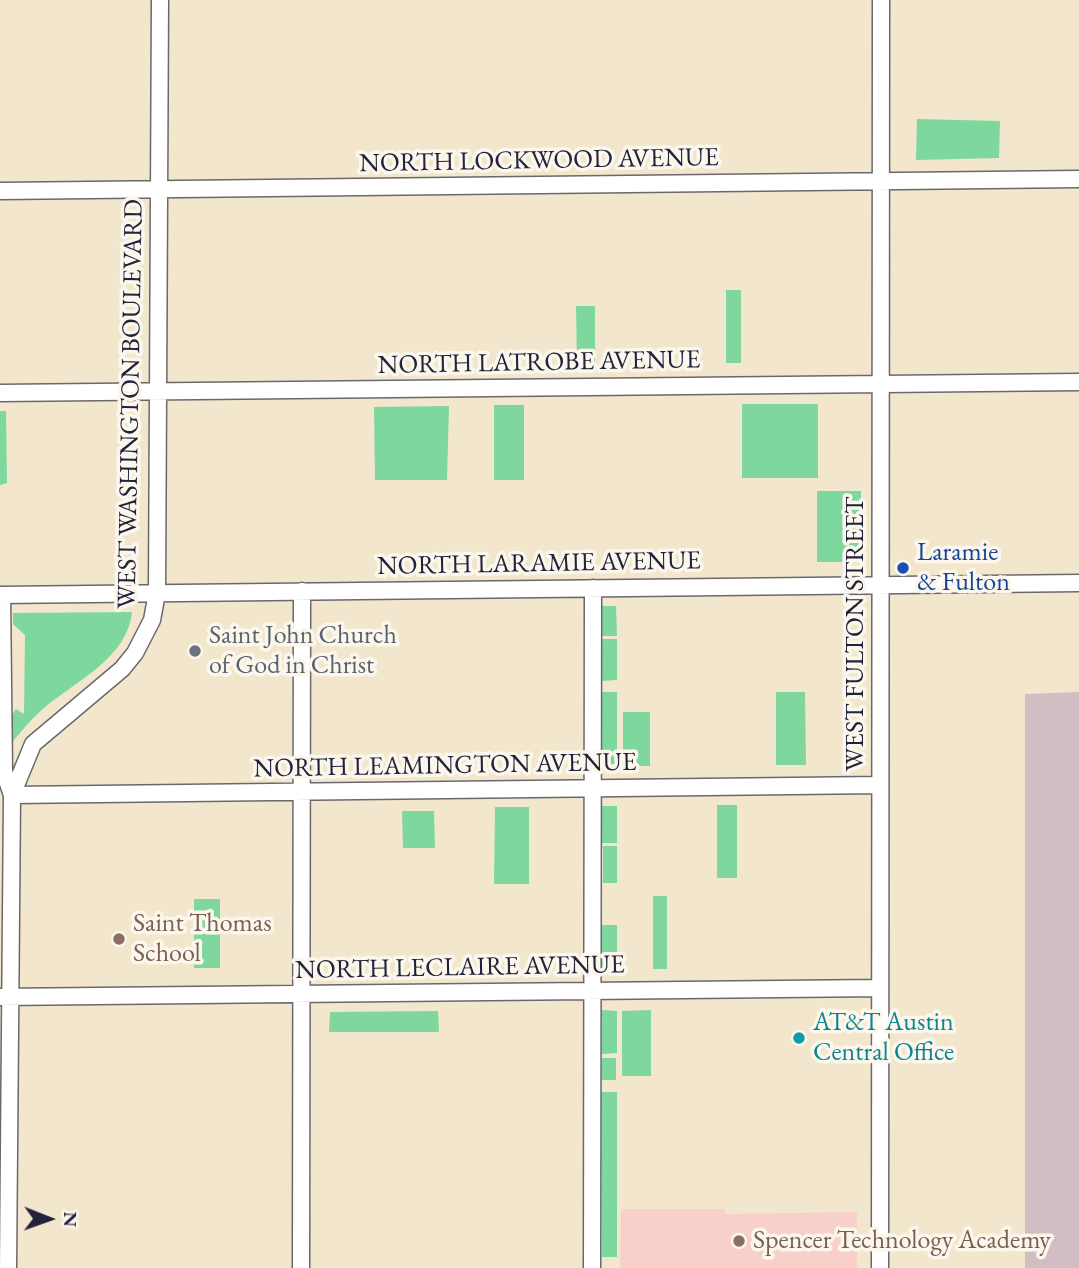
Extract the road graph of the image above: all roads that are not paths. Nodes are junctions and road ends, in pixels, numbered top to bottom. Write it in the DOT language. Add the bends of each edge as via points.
graph roads {
  1 [pos="160,0"];
  2 [pos="881,0"];
  3 [pos="1079,179"];
  4 [pos="882,181"];
  5 [pos="159,190"];
  6 [pos="0,191"];
  7 [pos="1079,382"];
  8 [pos="881,384"];
  9 [pos="158,391"];
  10 [pos="0,393"];
  11 [pos="1079,583"];
  12 [pos="880,585"];
  13 [pos="593,588"];
  14 [pos="302,591"];
  15 [pos="157,593"];
  16 [pos="1,595"];
  17 [pos="879,785"];
  18 [pos="592,788"];
  19 [pos="301,792"];
  20 [pos="12,795"];
  21 [pos="879,988"];
  22 [pos="592,992"];
  23 [pos="301,994"];
  24 [pos="4,997"];
  25 [pos="8,1268"];
  26 [pos="301,1268"];
  27 [pos="592,1268"];
  28 [pos="880,1268"];
  1 -- 5 [label="street, WEST WASHINGTON BOULEVARD"];
  2 -- 4 [label="street, WEST FULTON STREET"];
  3 -- 4 [label="street, NORTH LOCKWOOD AVENUE"];
  4 -- 5 [label="street, NORTH LOCKWOOD AVENUE"];
  4 -- 8 [label="street, WEST FULTON STREET"];
  5 -- 6 [label="street, NORTH LOCKWOOD AVENUE"];
  5 -- 9 [label="street, WEST WASHINGTON BOULEVARD"];
  7 -- 8 [label="street, NORTH LATROBE AVENUE"];
  8 -- 9 [label="street, NORTH LATROBE AVENUE"];
  8 -- 12 [label="street, WEST FULTON STREET"];
  9 -- 10 [label="street, NORTH LATROBE AVENUE"];
  9 -- 15 [label="street, WEST WASHINGTON BOULEVARD"];
  11 -- 12 [label="street, NORTH LARAMIE AVENUE"];
  12 -- 13 [label="street, NORTH LARAMIE AVENUE"];
  12 -- 17 [label="street, WEST FULTON STREET"];
  13 -- 14 [label="street, NORTH LARAMIE AVENUE"];
  13 -- 18 [label="street"];
  14 -- 15 [label="street, NORTH LARAMIE AVENUE"];
  14 -- 19 [label="street"];
  15 -- 16 [label="street, NORTH LARAMIE AVENUE"];
  15 -- 20 [label="street, WEST WASHINGTON BOULEVARD" via="152,620 135,653 33,744"];
  16 -- 20 [label="street, WEST WASHINGTON BOULEVARD" via="4,772"];
  17 -- 18 [label="street, NORTH LEAMINGTON AVENUE"];
  17 -- 21 [label="street, WEST FULTON STREET"];
  18 -- 19 [label="street, NORTH LEAMINGTON AVENUE"];
  18 -- 22 [label="street"];
  19 -- 20 [label="street, NORTH LEAMINGTON AVENUE"];
  19 -- 23 [label="street"];
  20 -- 24 [label="street, WEST WASHINGTON BOULEVARD"];
  21 -- 22 [label="street, NORTH LECLAIRE AVENUE"];
  21 -- 28 [label="street, WEST FULTON STREET"];
  22 -- 23 [label="street, NORTH LECLAIRE AVENUE"];
  22 -- 27 [label="street"];
  23 -- 24 [label="street, NORTH LECLAIRE AVENUE"];
  23 -- 26 [label="street"];
  24 -- 25 [label="street, WEST WASHINGTON BOULEVARD"];
}
